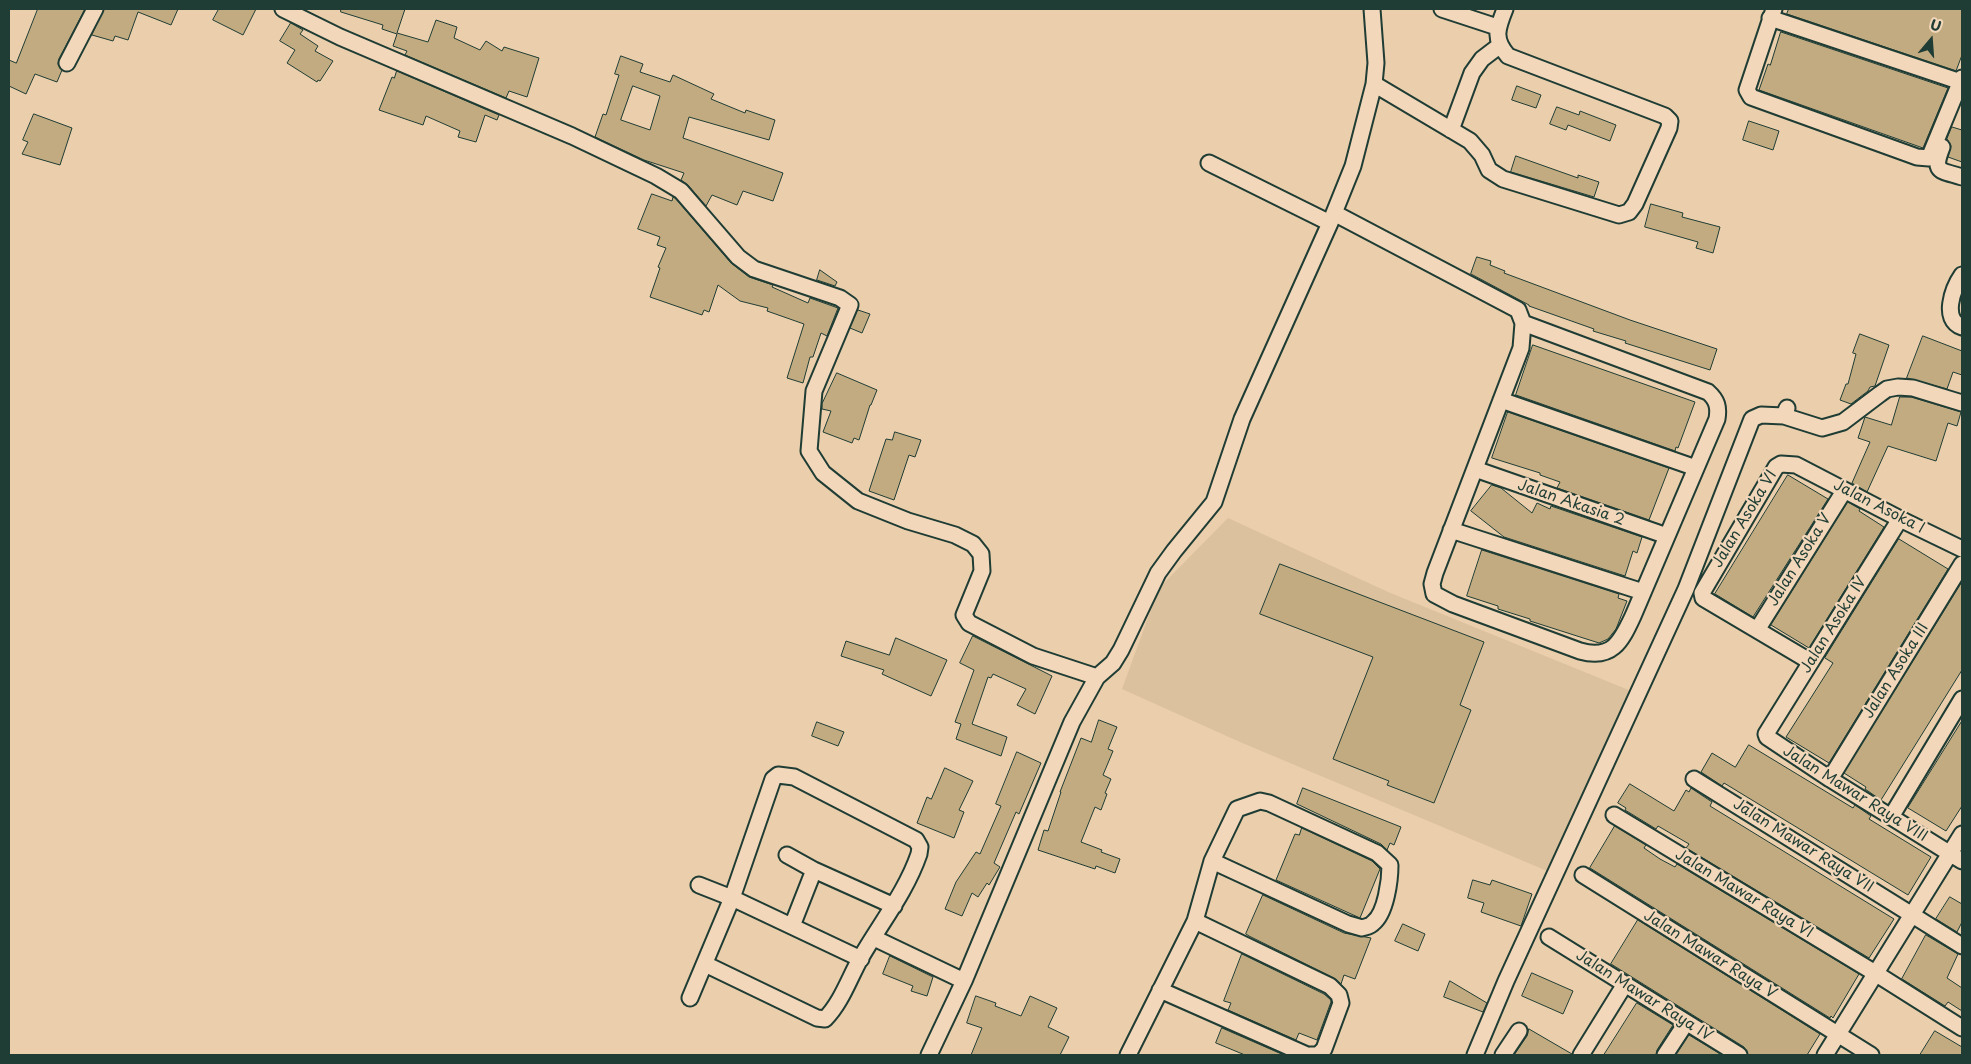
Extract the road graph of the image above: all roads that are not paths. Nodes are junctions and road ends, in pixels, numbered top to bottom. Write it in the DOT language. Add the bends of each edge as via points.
graph roads {
  1 [pos="95,9"];
  2 [pos="283,9"];
  3 [pos="1372,9"];
  4 [pos="1442,9"];
  5 [pos="1505,9"];
  6 [pos="1772,14"];
  7 [pos="1497,27"];
  8 [pos="1499,46"];
  9 [pos="66,63"];
  10 [pos="1961,80"];
  11 [pos="1374,84"];
  12 [pos="1962,107"];
  13 [pos="1451,130"];
  14 [pos="1209,163"];
  15 [pos="1962,177"];
  16 [pos="1332,218"];
  17 [pos="1962,275"];
  18 [pos="1523,323"];
  19 [pos="1962,327"];
  20 [pos="1501,400"];
  21 [pos="1962,403"];
  22 [pos="1796,465"];
  23 [pos="1696,468"];
  24 [pos="1475,469"];
  25 [pos="1844,491"];
  26 [pos="1900,519"];
  27 [pos="1451,530"];
  28 [pos="1667,536"];
  29 [pos="1962,548"];
  30 [pos="1962,564"];
  31 [pos="1643,592"];
  32 [pos="1757,630"];
  33 [pos="1811,662"];
  34 [pos="1097,677"];
  35 [pos="1962,699"];
  36 [pos="1768,730"];
  37 [pos="1694,779"];
  38 [pos="1830,779"];
  39 [pos="1614,815"];
  40 [pos="1891,817"];
  41 [pos="1962,834"];
  42 [pos="788,855"];
  43 [pos="1956,857"];
  44 [pos="1212,861"];
  45 [pos="814,870"];
  46 [pos="1583,875"];
  47 [pos="699,885"];
  48 [pos="732,898"];
  49 [pos="894,906"];
  50 [pos="1912,914"];
  51 [pos="1195,921"];
  52 [pos="792,926"];
  53 [pos="1549,937"];
  54 [pos="874,938"];
  55 [pos="1962,946"];
  56 [pos="861,958"];
  57 [pos="704,964"];
  58 [pos="1875,973"];
  59 [pos="964,981"];
  60 [pos="1626,984"];
  61 [pos="1160,990"];
  62 [pos="690,998"];
  63 [pos="1686,1023"];
  64 [pos="1962,1028"];
  65 [pos="1519,1031"];
  66 [pos="1837,1035"];
  67 [pos="1131,1054"];
  68 [pos="929,1055"];
  69 [pos="1309,1055"];
  70 [pos="1475,1055"];
  71 [pos="1503,1055"];
  72 [pos="1581,1055"];
  73 [pos="1665,1055"];
  74 [pos="1739,1055"];
  75 [pos="1826,1055"];
  76 [pos="1870,1055"];
  1 -- 9 [label="street"];
  2 -- 34 [label="street" via="656,176 681,192 738,257 754,269 840,298 850,305 814,391 809,452 823,473 858,501 973,544 981,554 982,572 964,615 969,622 1033,656"];
  3 -- 11 [label="street" via="1376,63"];
  4 -- 7 [label="street"];
  5 -- 7 [label="street"];
  6 -- 10 [label="street"];
  6 -- 10 [label="street" via="1747,90 1751,96 1906,153 1929,158"];
  7 -- 8 [label="street"];
  8 -- 13 [label="street" via="1482,59 1472,74"];
  8 -- 13 [label="street" via="1508,56 1665,116 1670,121 1635,204 1629,212 1619,215 1503,179 1489,170 1470,141"];
  11 -- 13 [label="street"];
  11 -- 16 [label="street" via="1353,166"];
  12 -- 15 [label="street" via="1959,106 1936,162 1941,170"];
  14 -- 16 [label="street"];
  16 -- 18 [label="street" via="1518,310"];
  16 -- 34 [label="street" via="1242,419 1214,502 1158,573 1121,650 1113,663"];
  17 -- 19 [label="street" via="1950,304 1950,316 1956,325"];
  18 -- 20 [label="street" via="1521,348"];
  18 -- 23 [label="street" via="1708,392 1717,403 1717,419"];
  20 -- 23 [label="street"];
  20 -- 24 [label="street"];
  21 -- 70 [label="street" via="1913,388 1898,387 1887,389 1843,422 1822,428 1786,412 1752,419 1686,590"];
  22 -- 25 [label="street, Jalan Asoka I"];
  22 -- 32 [label="street, Jalan Asoka VI" via="1776,467 1702,593 1703,598"];
  23 -- 28 [label="street"];
  24 -- 27 [label="street"];
  24 -- 28 [label="street, Jalan Akasia 2"];
  25 -- 26 [label="street, Jalan Asoka I"];
  25 -- 32 [label="street, Jalan Asoka V"];
  26 -- 29 [label="street, Jalan Asoka I"];
  26 -- 33 [label="street, Jalan Asoka IV"];
  27 -- 31 [label="street"];
  27 -- 31 [label="street" via="1432,584 1434,594 1580,650 1594,654 1606,652 1622,639"];
  28 -- 31 [label="street"];
  30 -- 38 [label="street, Jalan Asoka III"];
  32 -- 33 [label="street"];
  33 -- 36 [label="street, Jalan Asoka IV"];
  34 -- 59 [label="street" via="1072,722"];
  35 -- 40 [label="street"];
  36 -- 38 [label="street, Jalan Mawar Raya VIII" via="1767,737"];
  37 -- 50 [label="street, Jalan Mawar Raya VII"];
  38 -- 40 [label="street, Jalan Mawar Raya VIII"];
  39 -- 58 [label="street, Jalan Mawar Raya VI"];
  40 -- 43 [label="street, Jalan Mawar Raya VIII"];
  41 -- 43 [label="street"];
  42 -- 45 [label="street"];
  43 -- 50 [label="street"];
  44 -- 44 [label="street" via="1237,809 1260,801 1377,853 1390,865 1390,882 1382,911 1374,923 1362,928"];
  44 -- 51 [label="street"];
  45 -- 49 [label="street"];
  45 -- 52 [label="street"];
  46 -- 66 [label="street, Jalan Mawar Raya V"];
  47 -- 48 [label="street"];
  48 -- 49 [label="street" via="773,779 784,774 916,840 920,847 918,857"];
  48 -- 52 [label="street"];
  48 -- 57 [label="street"];
  49 -- 54 [label="street"];
  50 -- 55 [label="street, Jalan Mawar Raya VII"];
  50 -- 58 [label="street"];
  51 -- 61 [label="street"];
  51 -- 69 [label="street" via="1330,986 1340,995 1341,1002 1324,1049 1318,1055"];
  52 -- 56 [label="street"];
  53 -- 60 [label="street, Jalan Mawar Raya IV"];
  54 -- 56 [label="street"];
  54 -- 59 [label="street"];
  56 -- 57 [label="street" via="826,1019 817,1018"];
  57 -- 62 [label="street"];
  58 -- 64 [label="street, Jalan Mawar Raya VI"];
  58 -- 66 [label="street"];
  59 -- 68 [label="street"];
  60 -- 63 [label="street, Jalan Mawar Raya IV"];
  60 -- 72 [label="street"];
  61 -- 67 [label="street"];
  61 -- 69 [label="street"];
  63 -- 73 [label="street"];
  63 -- 74 [label="street, Jalan Mawar Raya IV"];
  65 -- 71 [label="street"];
  66 -- 75 [label="street"];
  66 -- 76 [label="street, Jalan Mawar Raya V"];
}
